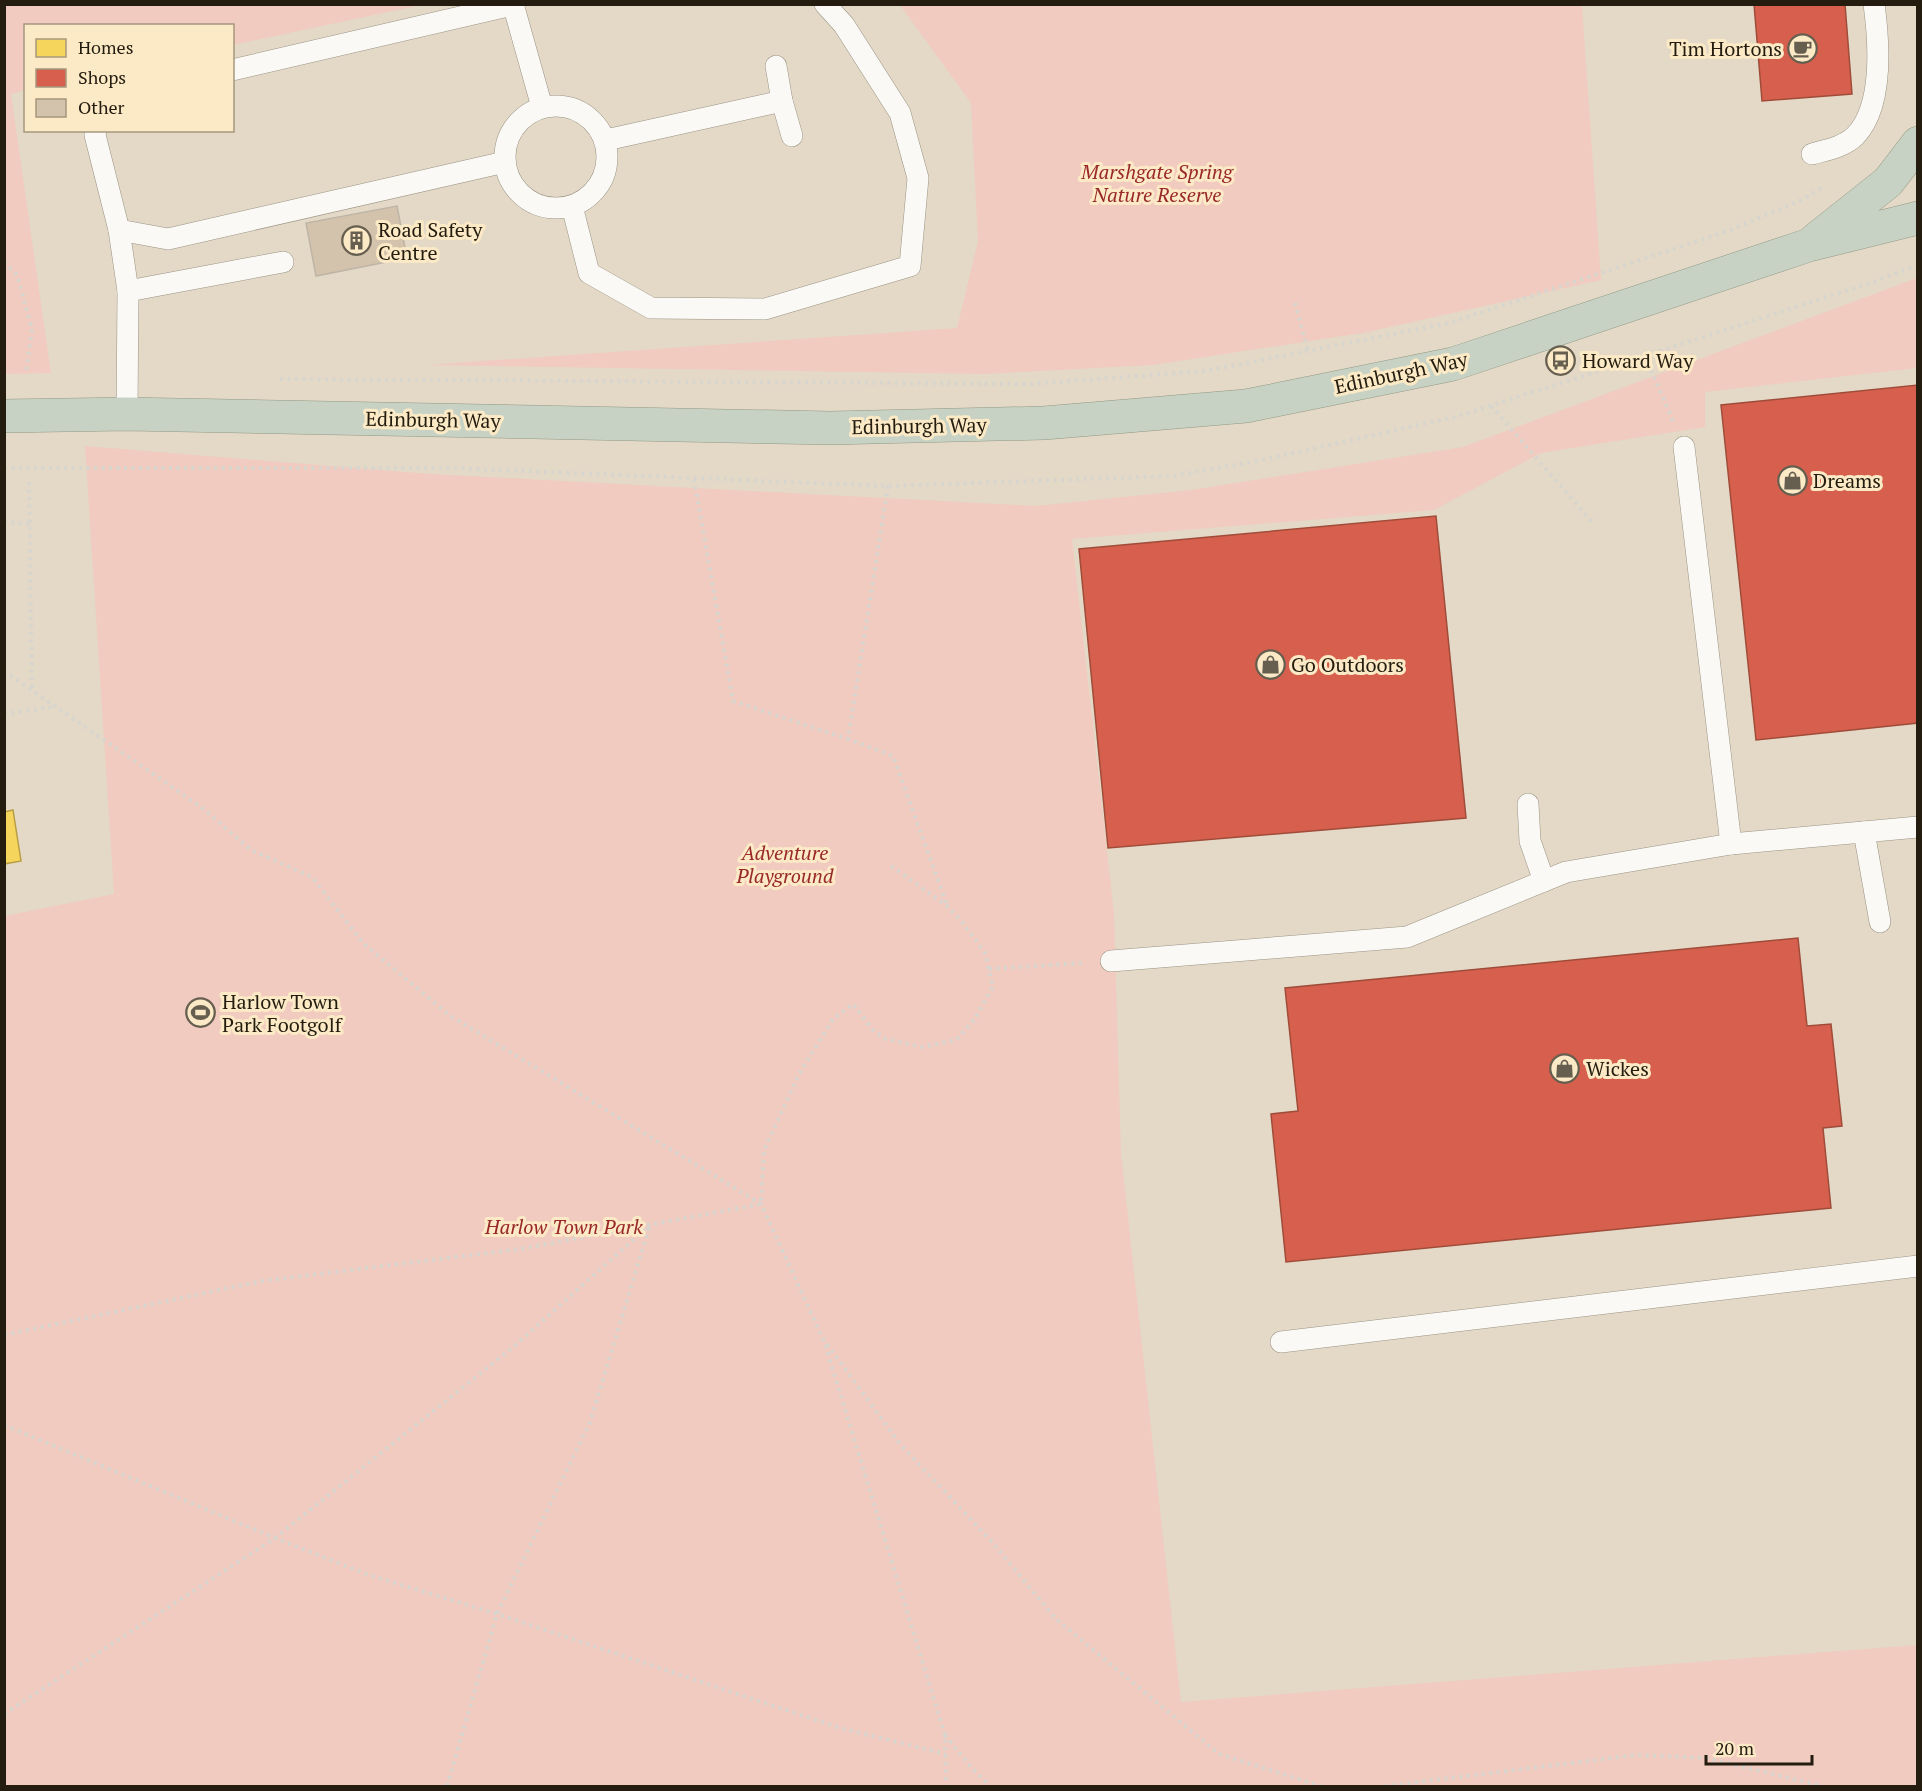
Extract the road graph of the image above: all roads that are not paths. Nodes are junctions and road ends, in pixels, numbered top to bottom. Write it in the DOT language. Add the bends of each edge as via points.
graph roads {
  1 [pos="825,4"];
  2 [pos="1874,4"];
  3 [pos="513,5"];
  4 [pos="776,66"];
  5 [pos="234,70"];
  6 [pos="782,101"];
  7 [pos="542,107"];
  8 [pos="96,132"];
  9 [pos="792,136"];
  10 [pos="606,140"];
  11 [pos="1917,143"];
  12 [pos="1812,154"];
  13 [pos="505,162"];
  14 [pos="572,206"];
  15 [pos="1917,218"];
  16 [pos="119,230"];
  17 [pos="1809,245"];
  18 [pos="283,262"];
  19 [pos="128,291"];
  20 [pos="127,414"];
  21 [pos="4,416"];
  22 [pos="1684,447"];
  23 [pos="1528,804"];
  24 [pos="1917,827"];
  25 [pos="1864,832"];
  26 [pos="1731,844"];
  27 [pos="1544,881"];
  28 [pos="1880,922"];
  29 [pos="1111,961"];
  30 [pos="1917,1266"];
  31 [pos="1281,1342"];
  1 -- 14 [label="lane" via="844,26 900,113 918,178 910,266 765,309 651,308 589,273"];
  2 -- 12 [label="lane" via="1879,38 1869,115 1855,136 1837,147"];
  3 -- 5 [label="lane"];
  3 -- 7 [label="lane"];
  4 -- 6 [label="lane"];
  6 -- 9 [label="lane"];
  6 -- 10 [label="lane"];
  7 -- 10 [label="lane" via="560,105 579,110 594,120"];
  7 -- 13 [label="lane" via="522,118 511,132"];
  8 -- 16 [label="lane"];
  10 -- 14 [label="lane" via="605,175 596,191"];
  11 -- 17 [label="highway, Edinburgh Way" via="1888,182"];
  13 -- 14 [label="lane" via="521,195 554,208"];
  13 -- 16 [label="lane" via="168,238"];
  15 -- 17 [label="highway, Edinburgh Way"];
  16 -- 19 [label="lane"];
  17 -- 20 [label="highway, Edinburgh Way" via="1453,364 1246,406 1044,423 831,428"];
  18 -- 19 [label="lane"];
  19 -- 20 [label="lane"];
  20 -- 21 [label="highway, Edinburgh Way"];
  22 -- 26 [label="lane"];
  23 -- 27 [label="lane" via="1530,841"];
  24 -- 25 [label="lane"];
  25 -- 26 [label="lane"];
  25 -- 28 [label="lane"];
  26 -- 27 [label="lane" via="1566,872"];
  27 -- 29 [label="lane" via="1407,937"];
  30 -- 31 [label="lane"];
}
